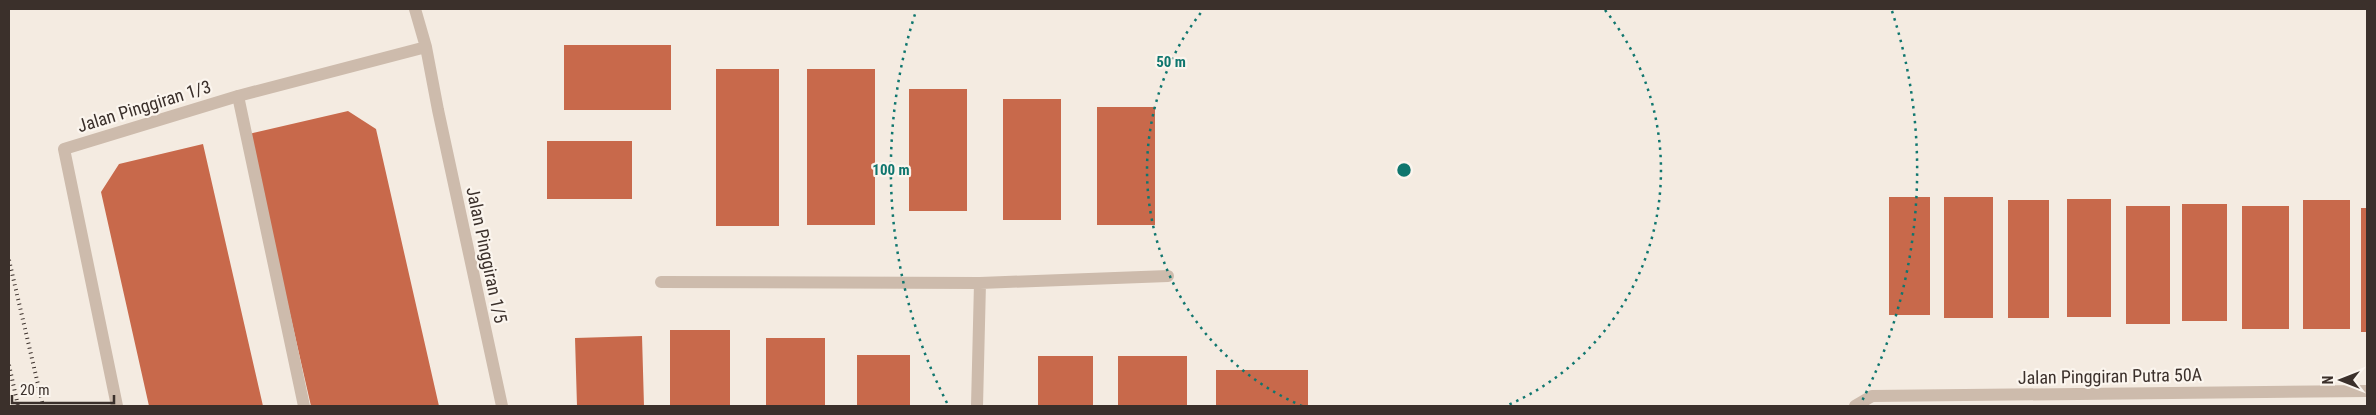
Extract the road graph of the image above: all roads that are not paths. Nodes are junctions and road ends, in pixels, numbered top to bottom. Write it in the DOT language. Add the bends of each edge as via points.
graph roads {
  1 [pos="415,9"];
  2 [pos="426,47"];
  3 [pos="238,96"];
  4 [pos="1168,276"];
  5 [pos="661,282"];
  6 [pos="980,283"];
  7 [pos="2367,391"];
  8 [pos="117,406"];
  9 [pos="304,406"];
  10 [pos="502,406"];
  11 [pos="977,406"];
  12 [pos="1855,406"];
  1 -- 2 [label="street"];
  2 -- 3 [label="street, Jalan Pinggiran 1/3"];
  2 -- 10 [label="street, Jalan Pinggiran 1/5"];
  3 -- 8 [label="street, Jalan Pinggiran 1/3" via="64,149"];
  3 -- 9 [label="street"];
  4 -- 6 [label="street"];
  5 -- 6 [label="street"];
  6 -- 11 [label="street"];
  7 -- 12 [label="street, Jalan Pinggiran Putra 50A" via="1872,396"];
}
